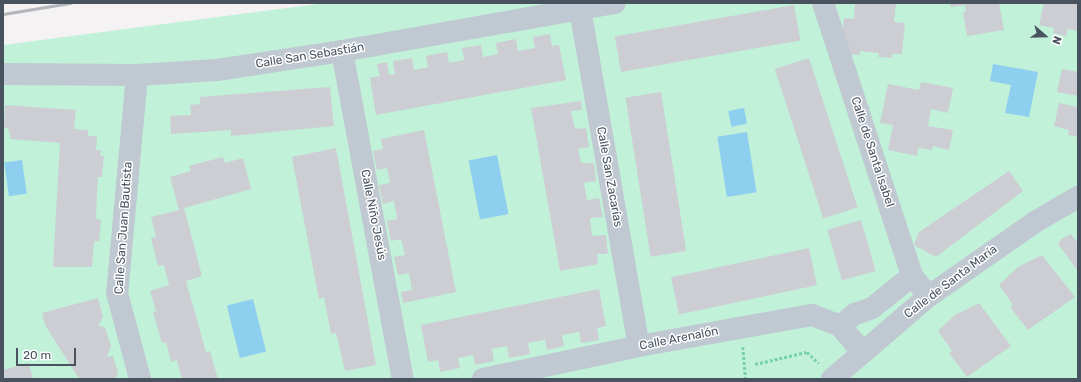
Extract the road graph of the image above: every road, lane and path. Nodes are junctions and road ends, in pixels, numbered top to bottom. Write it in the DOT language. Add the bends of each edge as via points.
graph roads {
  1 [pos="615,3"];
  2 [pos="823,3"];
  3 [pos="580,9"];
  4 [pos="342,51"];
  5 [pos="3,74"];
  6 [pos="137,75"];
  7 [pos="1078,197"];
  8 [pos="912,276"];
  9 [pos="929,296"];
  10 [pos="840,326"];
  11 [pos="742,327"];
  12 [pos="638,346"];
  13 [pos="863,352"];
  14 [pos="755,364"];
  15 [pos="834,373"];
  16 [pos="140,379"];
  17 [pos="403,379"];
  18 [pos="482,379"];
  19 [pos="746,379"];
  1 -- 3 [label="street, Calle San Sebastián"];
  2 -- 8 [label="street, Calle de Santa Isabel"];
  3 -- 4 [label="street, Calle San Sebastián"];
  3 -- 12 [label="street, Calle San Zacarías"];
  4 -- 6 [label="street, Calle San Sebastián" via="217,70"];
  4 -- 17 [label="street, Calle Niño Jesús"];
  5 -- 6 [label="street, Calle San Sebastián"];
  6 -- 16 [label="street, Calle San Juan Bautista" via="117,293"];
  7 -- 9 [label="street, Calle de Santa María" via="1035,222"];
  8 -- 9 [label="street, Calle de Santa Isabel"];
  8 -- 10 [label="street" via="872,308 855,314"];
  9 -- 13 [label="street, Calle de Santa María"];
  10 -- 11 [label="street, Calle Arenalón" via="812,315"];
  10 -- 13 [label="street, Calle Arenalón"];
  11 -- 12 [label="street, Calle Arenalón"];
  11 -- 19 [label="path"];
  12 -- 18 [label="street, Calle Arenalón"];
  13 -- 15 [label="street, Calle de Santa María"];
  14 -- 15 [label="path" via="807,352"];
}
